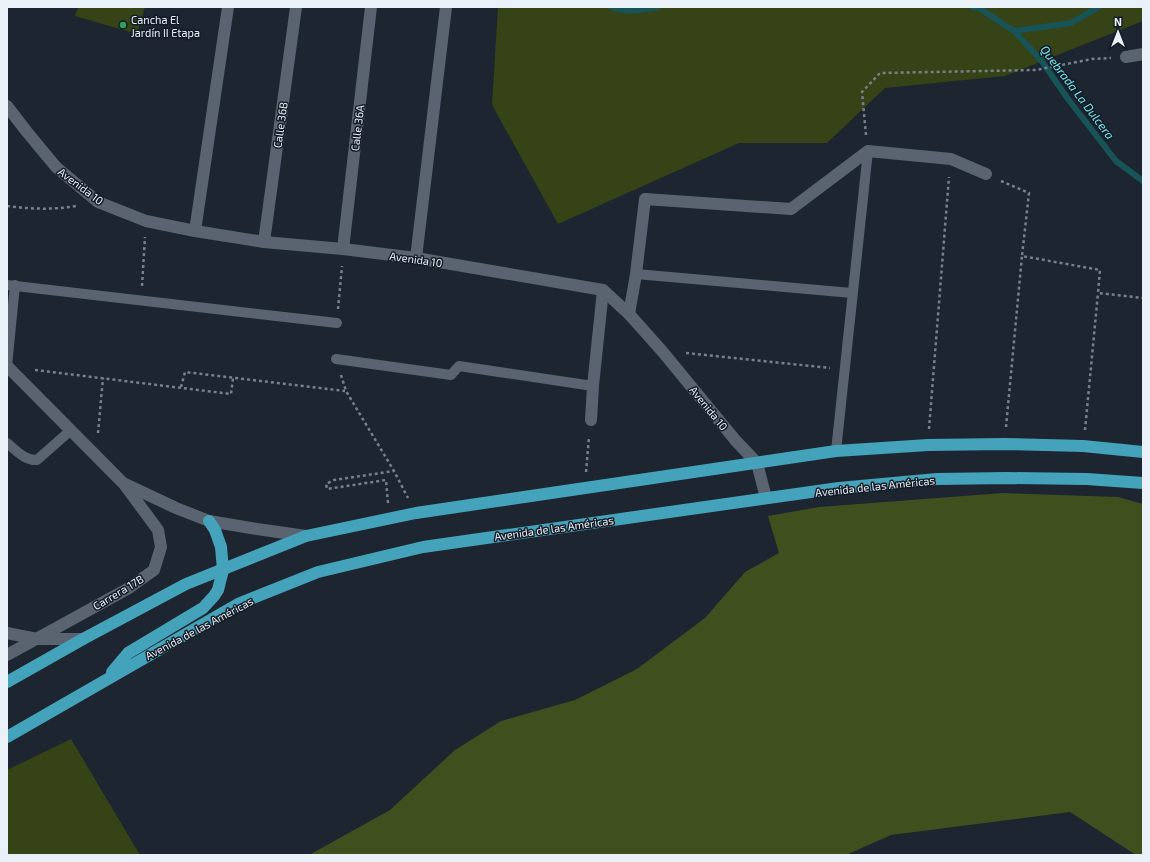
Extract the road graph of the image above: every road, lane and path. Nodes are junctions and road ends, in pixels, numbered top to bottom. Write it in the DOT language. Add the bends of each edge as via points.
graph roads {
  1 [pos="228,7"];
  2 [pos="296,7"];
  3 [pos="371,7"];
  4 [pos="446,7"];
  5 [pos="1143,54"];
  6 [pos="1126,57"];
  7 [pos="1092,59"];
  8 [pos="7,106"];
  9 [pos="868,151"];
  10 [pos="951,159"];
  11 [pos="986,174"];
  12 [pos="98,202"];
  13 [pos="7,206"];
  14 [pos="146,221"];
  15 [pos="195,231"];
  16 [pos="264,242"];
  17 [pos="343,249"];
  18 [pos="1022,256"];
  19 [pos="416,258"];
  20 [pos="636,274"];
  21 [pos="11,285"];
  22 [pos="603,290"];
  23 [pos="852,293"];
  24 [pos="1098,293"];
  25 [pos="1143,298"];
  26 [pos="141,300"];
  27 [pos="629,314"];
  28 [pos="337,323"];
  29 [pos="662,351"];
  30 [pos="336,359"];
  31 [pos="7,366"];
  32 [pos="844,370"];
  33 [pos="103,378"];
  34 [pos="233,378"];
  35 [pos="593,386"];
  36 [pos="181,387"];
  37 [pos="346,390"];
  38 [pos="591,420"];
  39 [pos="71,430"];
  40 [pos="7,444"];
  41 [pos="1004,444"];
  42 [pos="928,445"];
  43 [pos="1083,446"];
  44 [pos="836,451"];
  45 [pos="1143,452"];
  46 [pos="96,455"];
  47 [pos="757,463"];
  48 [pos="394,471"];
  49 [pos="334,480"];
  50 [pos="1143,483"];
  51 [pos="124,484"];
  52 [pos="585,488"];
  53 [pos="766,498"];
  54 [pos="416,513"];
  55 [pos="209,521"];
  56 [pos="306,536"];
  57 [pos="223,570"];
  58 [pos="7,633"];
  59 [pos="37,639"];
  60 [pos="83,639"];
  61 [pos="7,655"];
  62 [pos="106,679"];
  63 [pos="7,682"];
  64 [pos="7,737"];
  1 -- 15 [label="street"];
  2 -- 16 [label="street, Calle 36B"];
  3 -- 17 [label="street, Calle 36A"];
  4 -- 19 [label="street"];
  5 -- 6 [label="street"];
  7 -- 9 [label="path" via="1036,70 880,73 862,92"];
  8 -- 12 [label="street, Avenida 10" via="56,167"];
  9 -- 10 [label="street"];
  9 -- 20 [label="street" via="790,209 645,200"];
  9 -- 23 [label="lane"];
  10 -- 11 [label="street"];
  10 -- 42 [label="path"];
  11 -- 18 [label="path" via="1029,193"];
  12 -- 13 [label="path" via="66,208 30,209"];
  12 -- 14 [label="street, Avenida 10"];
  14 -- 15 [label="street, Avenida 10"];
  14 -- 26 [label="path"];
  15 -- 16 [label="street, Avenida 10"];
  16 -- 17 [label="street, Avenida 10"];
  17 -- 19 [label="street, Avenida 10"];
  17 -- 28 [label="path"];
  18 -- 24 [label="path" via="1100,270"];
  18 -- 41 [label="path"];
  19 -- 22 [label="street, Avenida 10"];
  20 -- 23 [label="lane"];
  20 -- 27 [label="street"];
  21 -- 26 [label="lane"];
  21 -- 31 [label="lane"];
  22 -- 27 [label="street, Avenida 10"];
  22 -- 35 [label="street"];
  23 -- 32 [label="lane"];
  24 -- 25 [label="path"];
  24 -- 43 [label="path"];
  26 -- 28 [label="lane"];
  27 -- 29 [label="street, Avenida 10"];
  29 -- 32 [label="path"];
  29 -- 47 [label="street, Avenida 10" via="736,442"];
  30 -- 35 [label="lane" via="451,375 459,366"];
  30 -- 37 [label="path"];
  31 -- 33 [label="path"];
  31 -- 39 [label="street, Carrera 17B"];
  32 -- 44 [label="lane"];
  33 -- 36 [label="path"];
  33 -- 46 [label="path"];
  34 -- 36 [label="path" via="185,372"];
  34 -- 36 [label="path" via="232,394"];
  34 -- 37 [label="path"];
  35 -- 38 [label="street"];
  37 -- 48 [label="path"];
  38 -- 52 [label="path"];
  39 -- 40 [label="lane" via="37,460 26,458"];
  39 -- 46 [label="street, Carrera 17B"];
  41 -- 42 [label="main road"];
  41 -- 43 [label="main road"];
  42 -- 44 [label="main road"];
  43 -- 45 [label="main road"];
  44 -- 47 [label="main road"];
  46 -- 51 [label="street, Carrera 17B"];
  47 -- 52 [label="main road"];
  47 -- 53 [label="street"];
  48 -- 49 [label="path"];
  48 -- 54 [label="path"];
  50 -- 53 [label="main road, Avenida de las Américas" via="1087,479 937,479"];
  51 -- 55 [label="street, Carrera 17B"];
  51 -- 59 [label="street, Carrera 17B" via="158,530 161,547 154,570 129,588"];
  52 -- 54 [label="main road"];
  53 -- 62 [label="main road, Avenida de las Américas" via="423,547 318,572 240,603"];
  54 -- 56 [label="main road"];
  55 -- 56 [label="street, Carrera 17B"];
  55 -- 57 [label="main road" via="221,547"];
  56 -- 57 [label="main road"];
  57 -- 60 [label="main road" via="186,584"];
  57 -- 62 [label="main road" via="218,590 203,608 128,653"];
  58 -- 59 [label="street"];
  59 -- 60 [label="street"];
  59 -- 61 [label="street, Carrera 17B"];
  60 -- 63 [label="main road"];
  62 -- 64 [label="main road, Avenida de las Américas"];
}
